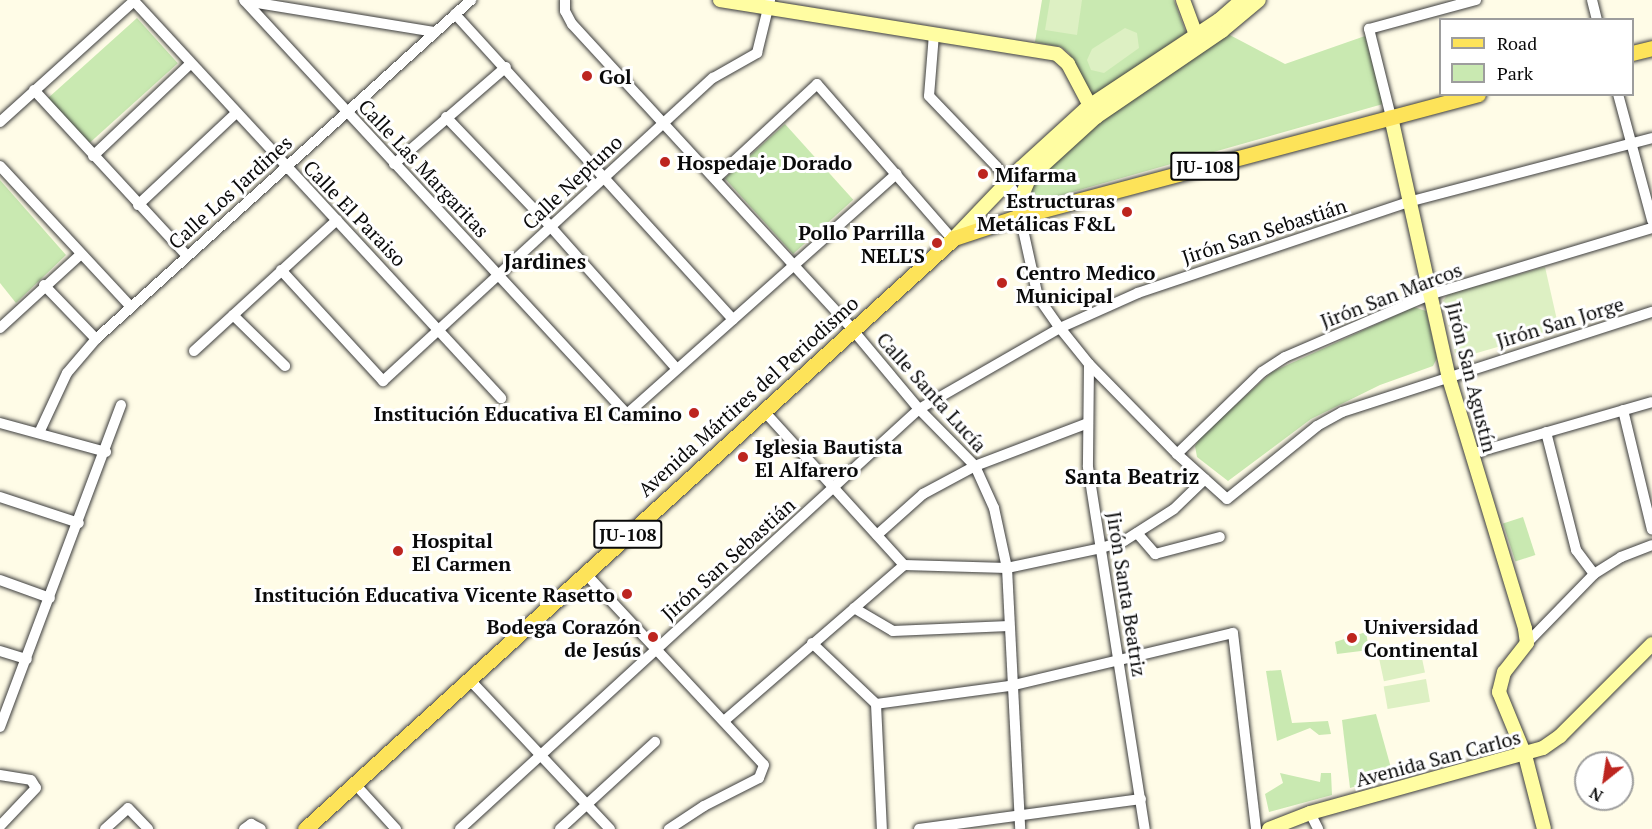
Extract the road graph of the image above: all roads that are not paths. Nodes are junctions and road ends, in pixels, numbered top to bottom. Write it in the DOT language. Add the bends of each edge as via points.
graph roads {
  1 [pos="134,0"];
  2 [pos="244,0"];
  3 [pos="471,0"];
  4 [pos="566,0"];
  5 [pos="720,0"];
  6 [pos="1183,0"];
  7 [pos="1242,0"];
  8 [pos="1259,0"];
  9 [pos="1476,0"];
  10 [pos="1592,0"];
  11 [pos="769,4"];
  12 [pos="455,15"];
  13 [pos="1596,18"];
  14 [pos="435,33"];
  15 [pos="934,34"];
  16 [pos="1198,41"];
  17 [pos="1652,48"];
  18 [pos="1634,52"];
  19 [pos="190,64"];
  20 [pos="506,67"];
  21 [pos="34,90"];
  22 [pos="1470,96"];
  23 [pos="1618,96"];
  24 [pos="1093,111"];
  25 [pos="347,112"];
  26 [pos="236,113"];
  27 [pos="446,117"];
  28 [pos="1391,117"];
  29 [pos="664,120"];
  30 [pos="0,122"];
  31 [pos="1652,138"];
  32 [pos="1631,143"];
  33 [pos="93,156"];
  34 [pos="394,164"];
  35 [pos="0,166"];
  36 [pos="286,166"];
  37 [pos="896,174"];
  38 [pos="605,175"];
  39 [pos="716,178"];
  40 [pos="1007,182"];
  41 [pos="1020,200"];
  42 [pos="1412,201"];
  43 [pos="138,205"];
  44 [pos="1020,216"];
  45 [pos="337,220"];
  46 [pos="1652,220"];
  47 [pos="550,226"];
  48 [pos="1652,228"];
  49 [pos="953,239"];
  50 [pos="81,254"];
  51 [pos="186,256"];
  52 [pos="794,264"];
  53 [pos="281,270"];
  54 [pos="499,274"];
  55 [pos="44,285"];
  56 [pos="1432,294"];
  57 [pos="131,307"];
  58 [pos="1652,312"];
  59 [pos="233,315"];
  60 [pos="733,319"];
  61 [pos="0,328"];
  62 [pos="440,328"];
  63 [pos="1060,328"];
  64 [pos="852,329"];
  65 [pos="96,339"];
  66 [pos="194,351"];
  67 [pos="1089,364"];
  68 [pos="285,366"];
  69 [pos="676,369"];
  70 [pos="1448,375"];
  71 [pos="501,398"];
  72 [pos="1652,402"];
  73 [pos="121,405"];
  74 [pos="919,409"];
  75 [pos="763,410"];
  76 [pos="1623,410"];
  77 [pos="0,423"];
  78 [pos="1088,423"];
  79 [pos="39,432"];
  80 [pos="1546,432"];
  81 [pos="106,452"];
  82 [pos="1471,453"];
  83 [pos="1177,454"];
  84 [pos="975,466"];
  85 [pos="1205,479"];
  86 [pos="833,488"];
  87 [pos="0,497"];
  88 [pos="79,523"];
  89 [pos="1652,530"];
  90 [pos="1137,533"];
  91 [pos="877,536"];
  92 [pos="1220,537"];
  93 [pos="1652,545"];
  94 [pos="1101,548"];
  95 [pos="904,565"];
  96 [pos="1007,568"];
  97 [pos="585,573"];
  98 [pos="1594,574"];
  99 [pos="0,580"];
  100 [pos="50,598"];
  101 [pos="854,608"];
  102 [pos="1009,626"];
  103 [pos="812,643"];
  104 [pos="1527,643"];
  105 [pos="1652,644"];
  106 [pos="657,648"];
  107 [pos="0,651"];
  108 [pos="27,659"];
  109 [pos="1119,663"];
  110 [pos="469,679"];
  111 [pos="1010,686"];
  112 [pos="876,705"];
  113 [pos="724,721"];
  114 [pos="0,726"];
  115 [pos="655,742"];
  116 [pos="541,755"];
  117 [pos="1525,755"];
  118 [pos="0,775"];
  119 [pos="355,783"];
  120 [pos="1141,799"];
  121 [pos="587,804"];
  122 [pos="1310,813"];
  123 [pos="1019,816"];
  124 [pos="0,826"];
  125 [pos="105,829"];
  126 [pos="148,829"];
  127 [pos="305,829"];
  128 [pos="396,829"];
  129 [pos="460,829"];
  130 [pos="560,829"];
  131 [pos="610,829"];
  132 [pos="669,829"];
  133 [pos="882,829"];
  134 [pos="919,829"];
  135 [pos="1020,829"];
  136 [pos="1145,829"];
  137 [pos="1256,829"];
  138 [pos="1269,829"];
  139 [pos="1318,829"];
  140 [pos="1544,829"];
  1 -- 19 [label="street, Calle El Paraiso"];
  1 -- 21 [label="street"];
  2 -- 14 [label="street"];
  2 -- 25 [label="street, Calle Las Margaritas"];
  3 -- 12 [label="street, Calle Los Jardines"];
  4 -- 29 [label="street, Calle Santa Lucía" via="565,11 572,24"];
  5 -- 11 [label="street"];
  6 -- 16 [label="street"];
  7 -- 16 [label="street"];
  8 -- 16 [label="street"];
  9 -- 28 [label="street" via="1370,29"];
  10 -- 13 [label="street"];
  11 -- 15 [label="street"];
  11 -- 29 [label="street, Calle Neptuno" via="757,53 719,73"];
  12 -- 14 [label="street, Calle Los Jardines"];
  12 -- 20 [label="street"];
  14 -- 25 [label="street, Calle Los Jardines"];
  15 -- 24 [label="street" via="1057,54 1068,64"];
  15 -- 40 [label="street" via="929,96"];
  16 -- 24 [label="street"];
  17 -- 18 [label="main road"];
  19 -- 26 [label="street, Calle El Paraiso"];
  19 -- 33 [label="street"];
  20 -- 27 [label="street"];
  20 -- 38 [label="street"];
  21 -- 30 [label="street"];
  21 -- 33 [label="street"];
  22 -- 28 [label="main road, Avenida Mártires del Periodismo / JU-108"];
  23 -- 32 [label="street"];
  24 -- 40 [label="street, Avenida Mártires del Periodismo"];
  24 -- 41 [label="street" via="1030,177"];
  25 -- 34 [label="street, Calle Las Margaritas"];
  25 -- 36 [label="street, Calle Los Jardines"];
  26 -- 36 [label="street, Calle El Paraiso"];
  26 -- 43 [label="street"];
  27 -- 34 [label="street"];
  27 -- 47 [label="street"];
  28 -- 42 [label="street, Jirón San Agustín"];
  28 -- 44 [label="main road, Avenida Mártires del Periodismo / JU-108"];
  29 -- 38 [label="street, Calle Neptuno"];
  29 -- 39 [label="street, Calle Santa Lucía"];
  31 -- 32 [label="street, Jirón San Sebastián"];
  32 -- 42 [label="street, Jirón San Sebastián"];
  32 -- 46 [label="street"];
  33 -- 43 [label="street"];
  34 -- 54 [label="street, Calle Las Margaritas"];
  35 -- 50 [label="street"];
  36 -- 45 [label="street, Calle El Paraiso"];
  36 -- 51 [label="street, Calle Los Jardines"];
  37 -- 39 [label="street" via="817,84"];
  37 -- 49 [label="street"];
  37 -- 52 [label="street"];
  38 -- 47 [label="street, Calle Neptuno"];
  38 -- 60 [label="street"];
  39 -- 52 [label="street, Calle Santa Lucía"];
  40 -- 41 [label="street"];
  40 -- 49 [label="street, Avenida Mártires del Periodismo"];
  41 -- 44 [label="street"];
  42 -- 56 [label="street, Jirón San Agustín"];
  42 -- 63 [label="street, Jirón San Sebastián" via="1138,293"];
  43 -- 51 [label="street"];
  44 -- 49 [label="main road, Avenida Mártires del Periodismo / JU-108"];
  44 -- 63 [label="street" via="1038,297"];
  45 -- 53 [label="street"];
  45 -- 62 [label="street, Calle El Paraiso"];
  47 -- 54 [label="street, Calle Neptuno"];
  47 -- 69 [label="street"];
  48 -- 56 [label="street, Jirón San Marcos"];
  49 -- 64 [label="main road, Avenida Mártires del Periodismo / JU-108"];
  50 -- 55 [label="street"];
  50 -- 57 [label="street"];
  51 -- 57 [label="street, Calle Los Jardines"];
  52 -- 60 [label="street"];
  52 -- 64 [label="street, Calle Santa Lucía"];
  53 -- 59 [label="street"];
  53 -- 62 [label="street, Calle Neptuno" via="383,381"];
  54 -- 62 [label="street, Calle Neptuno"];
  54 -- 69 [label="street, Calle Las Margaritas" via="627,414"];
  55 -- 61 [label="street"];
  55 -- 65 [label="street"];
  56 -- 70 [label="street, Jirón San Agustín"];
  56 -- 83 [label="street, Jirón San Marcos" via="1285,357 1262,372"];
  57 -- 65 [label="street, Calle Los Jardines"];
  58 -- 70 [label="street, Jirón San Jorge"];
  59 -- 66 [label="street"];
  59 -- 68 [label="street"];
  60 -- 69 [label="street"];
  62 -- 71 [label="street, Calle El Paraiso"];
  63 -- 67 [label="street"];
  63 -- 74 [label="street, Jirón San Sebastián"];
  64 -- 74 [label="street, Calle Santa Lucía"];
  64 -- 75 [label="main road, Avenida Mártires del Periodismo / JU-108"];
  65 -- 79 [label="street, Calle Los Jardines" via="67,374"];
  67 -- 78 [label="street, Jirón Santa Beatriz"];
  67 -- 83 [label="street"];
  70 -- 82 [label="street, Jirón San Agustín"];
  70 -- 85 [label="street, Jirón San Jorge" via="1342,411 1317,426 1227,499"];
  72 -- 76 [label="street"];
  73 -- 81 [label="street"];
  74 -- 84 [label="street, Calle Santa Lucía"];
  74 -- 86 [label="street, Jirón San Sebastián"];
  75 -- 86 [label="street"];
  75 -- 97 [label="main road, Avenida Mártires del Periodismo / JU-108"];
  76 -- 80 [label="street"];
  76 -- 89 [label="street"];
  77 -- 79 [label="street"];
  78 -- 84 [label="street"];
  78 -- 94 [label="street, Jirón Santa Beatriz" via="1088,467"];
  79 -- 81 [label="street"];
  80 -- 82 [label="street"];
  80 -- 98 [label="street" via="1576,550"];
  81 -- 88 [label="street"];
  82 -- 104 [label="street, Jirón San Agustín"];
  83 -- 85 [label="street"];
  84 -- 91 [label="street" via="923,494"];
  84 -- 96 [label="street, Calle Santa Lucía" via="994,508"];
  85 -- 90 [label="street" via="1174,509"];
  86 -- 91 [label="street"];
  86 -- 106 [label="street, Jirón San Sebastián"];
  87 -- 88 [label="street"];
  88 -- 100 [label="street"];
  90 -- 92 [label="street" via="1155,554"];
  90 -- 94 [label="street"];
  91 -- 95 [label="street"];
  93 -- 98 [label="street" via="1621,557"];
  94 -- 96 [label="street"];
  94 -- 109 [label="street, Jirón Santa Beatriz"];
  95 -- 96 [label="street"];
  95 -- 101 [label="street"];
  96 -- 102 [label="street, Calle Santa Lucía"];
  97 -- 106 [label="street"];
  97 -- 110 [label="main road, Avenida Mártires del Periodismo / JU-108"];
  98 -- 104 [label="street"];
  99 -- 100 [label="street"];
  100 -- 108 [label="street"];
  101 -- 102 [label="street" via="893,631"];
  101 -- 103 [label="street"];
  102 -- 111 [label="street, Calle Santa Lucía"];
  103 -- 112 [label="street"];
  103 -- 113 [label="street"];
  104 -- 117 [label="street" via="1503,672 1499,692"];
  105 -- 117 [label="street, Avenida San Carlos" via="1560,736"];
  106 -- 113 [label="street"];
  106 -- 116 [label="street, Jirón San Sebastián"];
  107 -- 108 [label="street"];
  108 -- 114 [label="street"];
  109 -- 111 [label="street"];
  109 -- 120 [label="street, Jirón Santa Beatriz"];
  109 -- 137 [label="street" via="1233,633"];
  110 -- 116 [label="street"];
  110 -- 119 [label="main road, Avenida Mártires del Periodismo / JU-108"];
  111 -- 112 [label="street"];
  111 -- 123 [label="street, Calle Santa Lucía"];
  112 -- 133 [label="street"];
  113 -- 132 [label="street" via="763,762 763,773"];
  115 -- 121 [label="street"];
  116 -- 121 [label="street"];
  116 -- 129 [label="street, Jirón San Sebastián"];
  117 -- 122 [label="street, Avenida San Carlos"];
  117 -- 140 [label="street"];
  118 -- 124 [label="street" via="36,784 34,794"];
  119 -- 127 [label="main road, Avenida Mártires del Periodismo / JU-108"];
  119 -- 128 [label="street"];
  120 -- 123 [label="street"];
  120 -- 136 [label="street, Jirón Santa Beatriz"];
  121 -- 130 [label="street"];
  121 -- 131 [label="street"];
  122 -- 138 [label="street, Avenida San Carlos"];
  122 -- 139 [label="street"];
  123 -- 134 [label="street"];
  123 -- 135 [label="street, Calle Santa Lucía"];
  125 -- 126 [label="street" via="128,808"];
}
